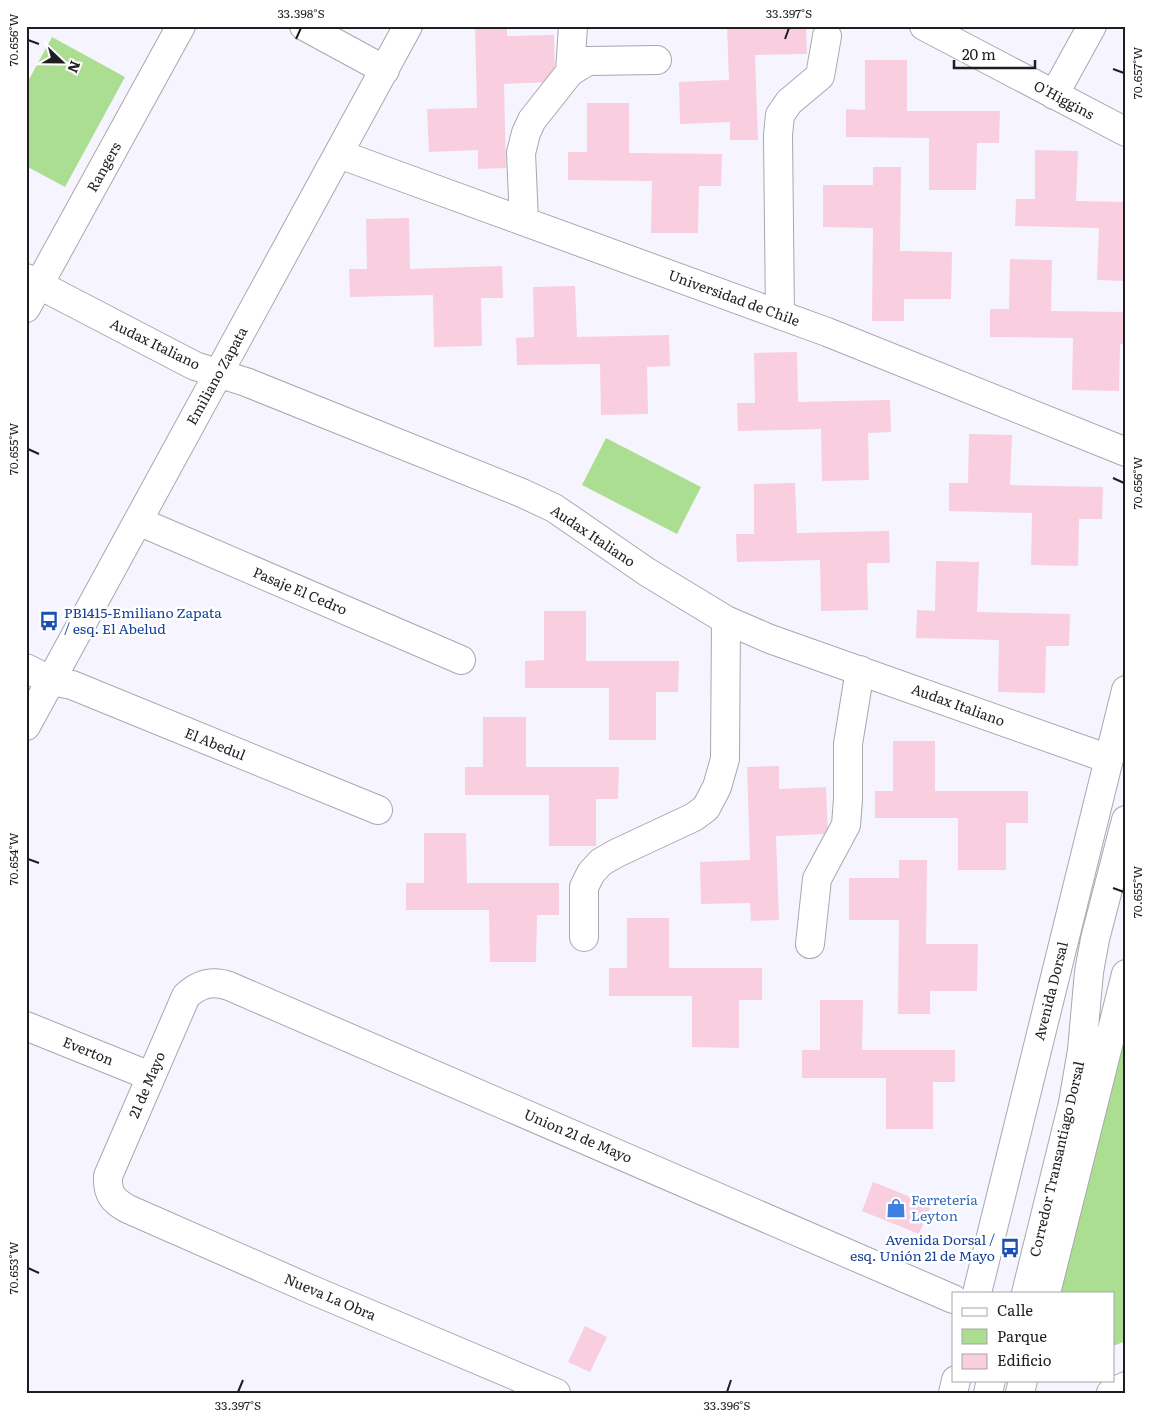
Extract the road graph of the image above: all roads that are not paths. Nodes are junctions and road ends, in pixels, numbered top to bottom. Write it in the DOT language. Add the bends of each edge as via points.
graph roads {
  1 [pos="181,26"];
  2 [pos="304,26"];
  3 [pos="408,26"];
  4 [pos="573,26"];
  5 [pos="1092,26"];
  6 [pos="928,27"];
  7 [pos="827,36"];
  8 [pos="657,60"];
  9 [pos="385,70"];
  10 [pos="570,72"];
  11 [pos="1054,95"];
  12 [pos="1126,132"];
  13 [pos="339,154"];
  14 [pos="524,221"];
  15 [pos="31,290"];
  16 [pos="780,315"];
  17 [pos="219,373"];
  18 [pos="1126,452"];
  19 [pos="138,521"];
  20 [pos="726,620"];
  21 [pos="461,660"];
  22 [pos="26,668"];
  23 [pos="860,670"];
  24 [pos="51,681"];
  25 [pos="1126,690"];
  26 [pos="26,726"];
  27 [pos="1109,759"];
  28 [pos="378,810"];
  29 [pos="1126,820"];
  30 [pos="584,938"];
  31 [pos="810,944"];
  32 [pos="1126,974"];
  33 [pos="201,985"];
  34 [pos="26,1026"];
  35 [pos="150,1076"];
  36 [pos="109,1192"];
  37 [pos="977,1292"];
  38 [pos="1026,1292"];
  39 [pos="1046,1292"];
  40 [pos="952,1299"];
  41 [pos="1126,1386"];
  42 [pos="556,1393"];
  43 [pos="1112,1393"];
  1 -- 15 [label="street, Rangers"];
  2 -- 9 [label="street"];
  3 -- 9 [label="street, Emiliano Zapata"];
  4 -- 10 [label="street"];
  5 -- 11 [label="street"];
  6 -- 11 [label="street, O'Higgins"];
  7 -- 16 [label="street" via="820,76 789,102 780,115"];
  8 -- 10 [label="street" via="588,61"];
  9 -- 13 [label="street, Emiliano Zapata"];
  10 -- 14 [label="street" via="532,120 526,133 521,154"];
  11 -- 12 [label="street, O'Higgins"];
  13 -- 14 [label="street, Universidad de Chile"];
  13 -- 17 [label="street, Emiliano Zapata"];
  14 -- 16 [label="street, Universidad de Chile"];
  15 -- 17 [label="street, Audax Italiano" via="195,366"];
  16 -- 18 [label="street, Universidad de Chile"];
  17 -- 19 [label="street, Emiliano Zapata"];
  17 -- 20 [label="street, Audax Italiano" via="554,508 647,572"];
  19 -- 21 [label="street, Pasaje El Cedro"];
  19 -- 24 [label="street, Emiliano Zapata"];
  20 -- 23 [label="street, Audax Italiano" via="770,640"];
  20 -- 30 [label="street" via="725,759 717,787 706,808 694,817 601,862 591,873 584,887"];
  22 -- 24 [label="street, El Abedul"];
  23 -- 27 [label="street, Audax Italiano"];
  23 -- 31 [label="street" via="848,744 846,825 818,879"];
  24 -- 26 [label="street, Emiliano Zapata"];
  24 -- 28 [label="street, El Abedul" via="72,685"];
  25 -- 27 [label="street, Avenida Dorsal"];
  27 -- 37 [label="street, Avenida Dorsal"];
  29 -- 38 [label="street, Corredor Transantiago Dorsal" via="1095,939 1073,1103"];
  32 -- 39 [label="street, Corredor Transantiago Dorsal"];
  33 -- 35 [label="street, 21 de Mayo" via="181,1004"];
  33 -- 40 [label="street, Union 21 de Mayo" via="210,982 229,986"];
  34 -- 35 [label="street, Everton"];
  35 -- 36 [label="street, 21 de Mayo" via="108,1176"];
  36 -- 42 [label="street, Nueva La Obra" via="113,1200 128,1210"];
  41 -- 43 [label="street"];
}
